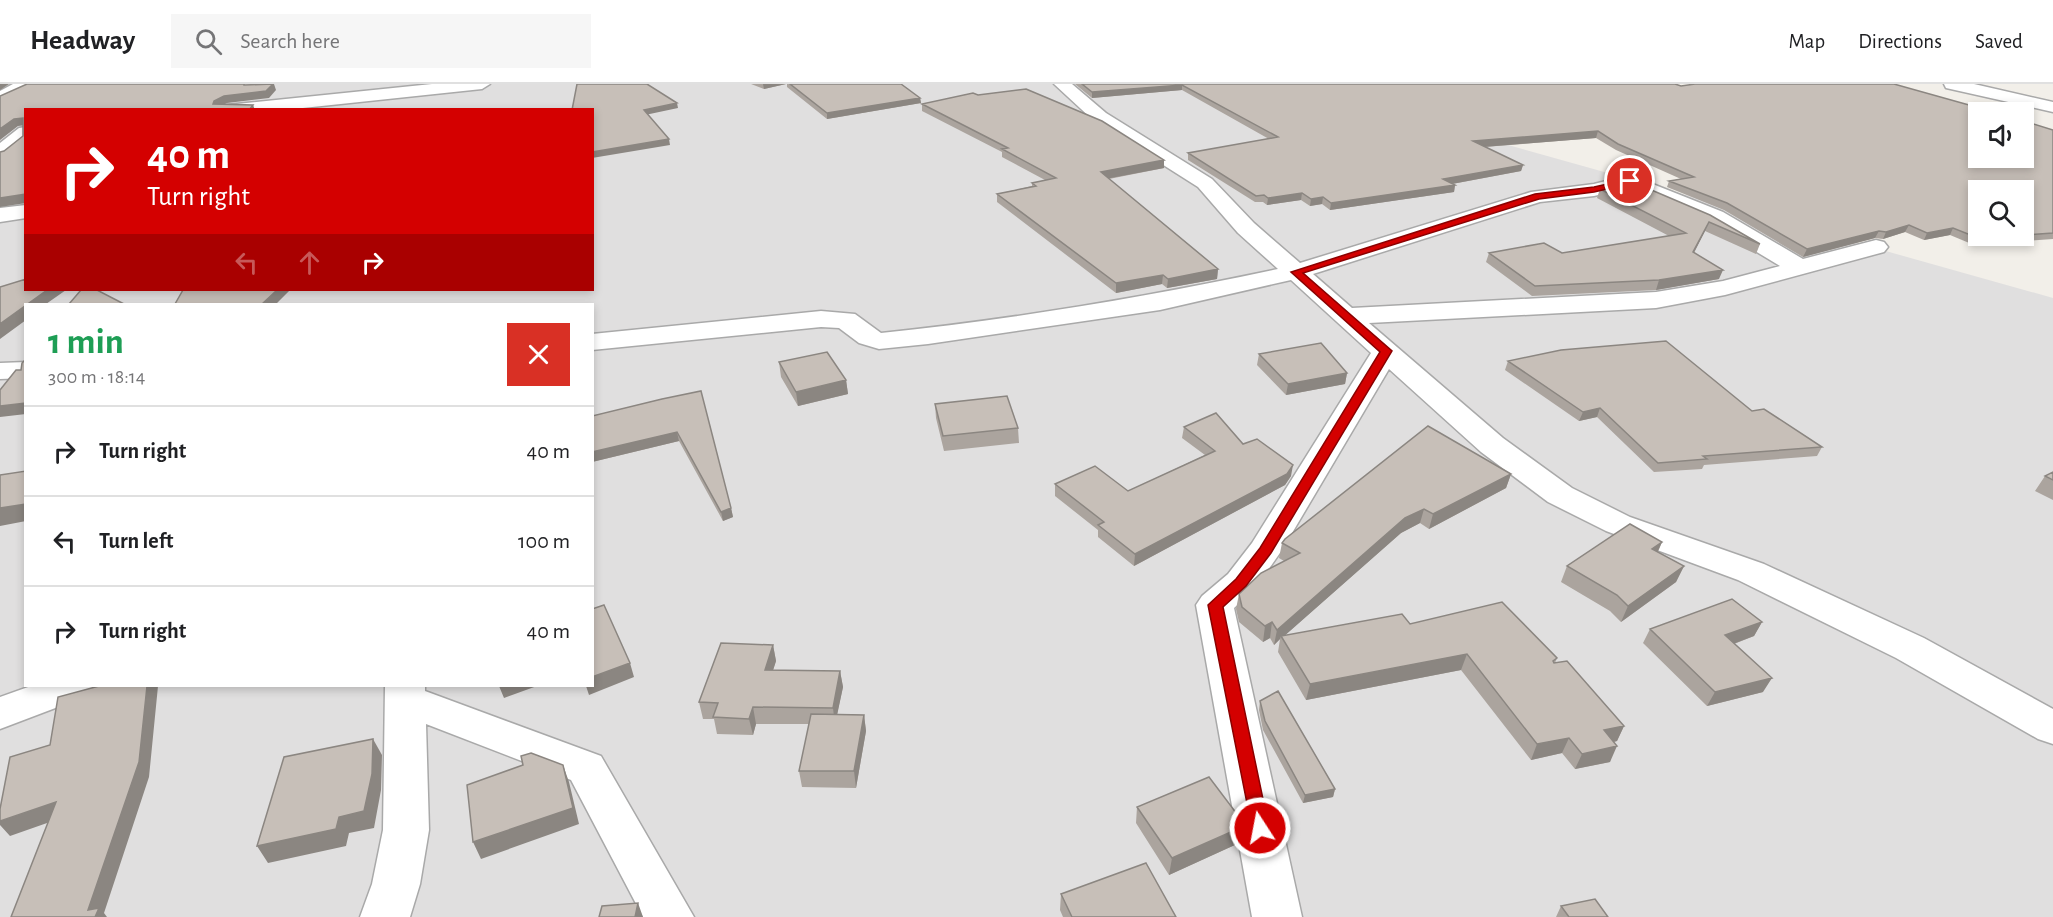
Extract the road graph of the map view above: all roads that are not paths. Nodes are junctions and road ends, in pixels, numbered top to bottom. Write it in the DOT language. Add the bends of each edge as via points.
graph roads {
  1 [pos="26,84"];
  2 [pos="482,84"];
  3 [pos="1062,84"];
  4 [pos="1952,84"];
  5 [pos="0,98"];
  6 [pos="2053,107"];
  7 [pos="247,108"];
  8 [pos="24,132"];
  9 [pos="24,134"];
  10 [pos="0,135"];
  11 [pos="0,153"];
  12 [pos="24,211"];
  13 [pos="0,215"];
  14 [pos="1876,247"];
  15 [pos="1801,268"];
  16 [pos="1296,272"];
  17 [pos="1346,316"];
  18 [pos="594,342"];
  19 [pos="1386,351"];
  20 [pos="24,370"];
  21 [pos="0,371"];
  22 [pos="71,687"];
  23 [pos="405,693"];
  24 [pos="0,713"];
  25 [pos="2046,718"];
  26 [pos="385,917"];
  27 [pos="669,917"];
  28 [pos="1277,917"];
  1 -- 5 [label="street"];
  2 -- 7 [label="street"];
  3 -- 16 [label="street" via="1100,117 1204,183 1246,228"];
  4 -- 6 [label="street"];
  8 -- 10 [label="street"];
  9 -- 11 [label="street"];
  12 -- 13 [label="street"];
  14 -- 15 [label="street"];
  15 -- 16 [label="street" via="1715,217 1630,181 1594,190 1538,196"];
  15 -- 17 [label="street" via="1725,288 1656,300"];
  16 -- 17 [label="street"];
  16 -- 18 [label="street" via="1160,302 903,339 879,341 846,320 821,319"];
  17 -- 19 [label="street"];
  19 -- 25 [label="street" via="1492,445 1560,495 1618,524 1751,572"];
  19 -- 28 [label="street" via="1265,550 1241,582 1215,605"];
  20 -- 21 [label="street"];
  22 -- 24 [label="street"];
  23 -- 26 [label="street" via="406,831 396,885"];
  23 -- 27 [label="street" via="586,768"];
}
